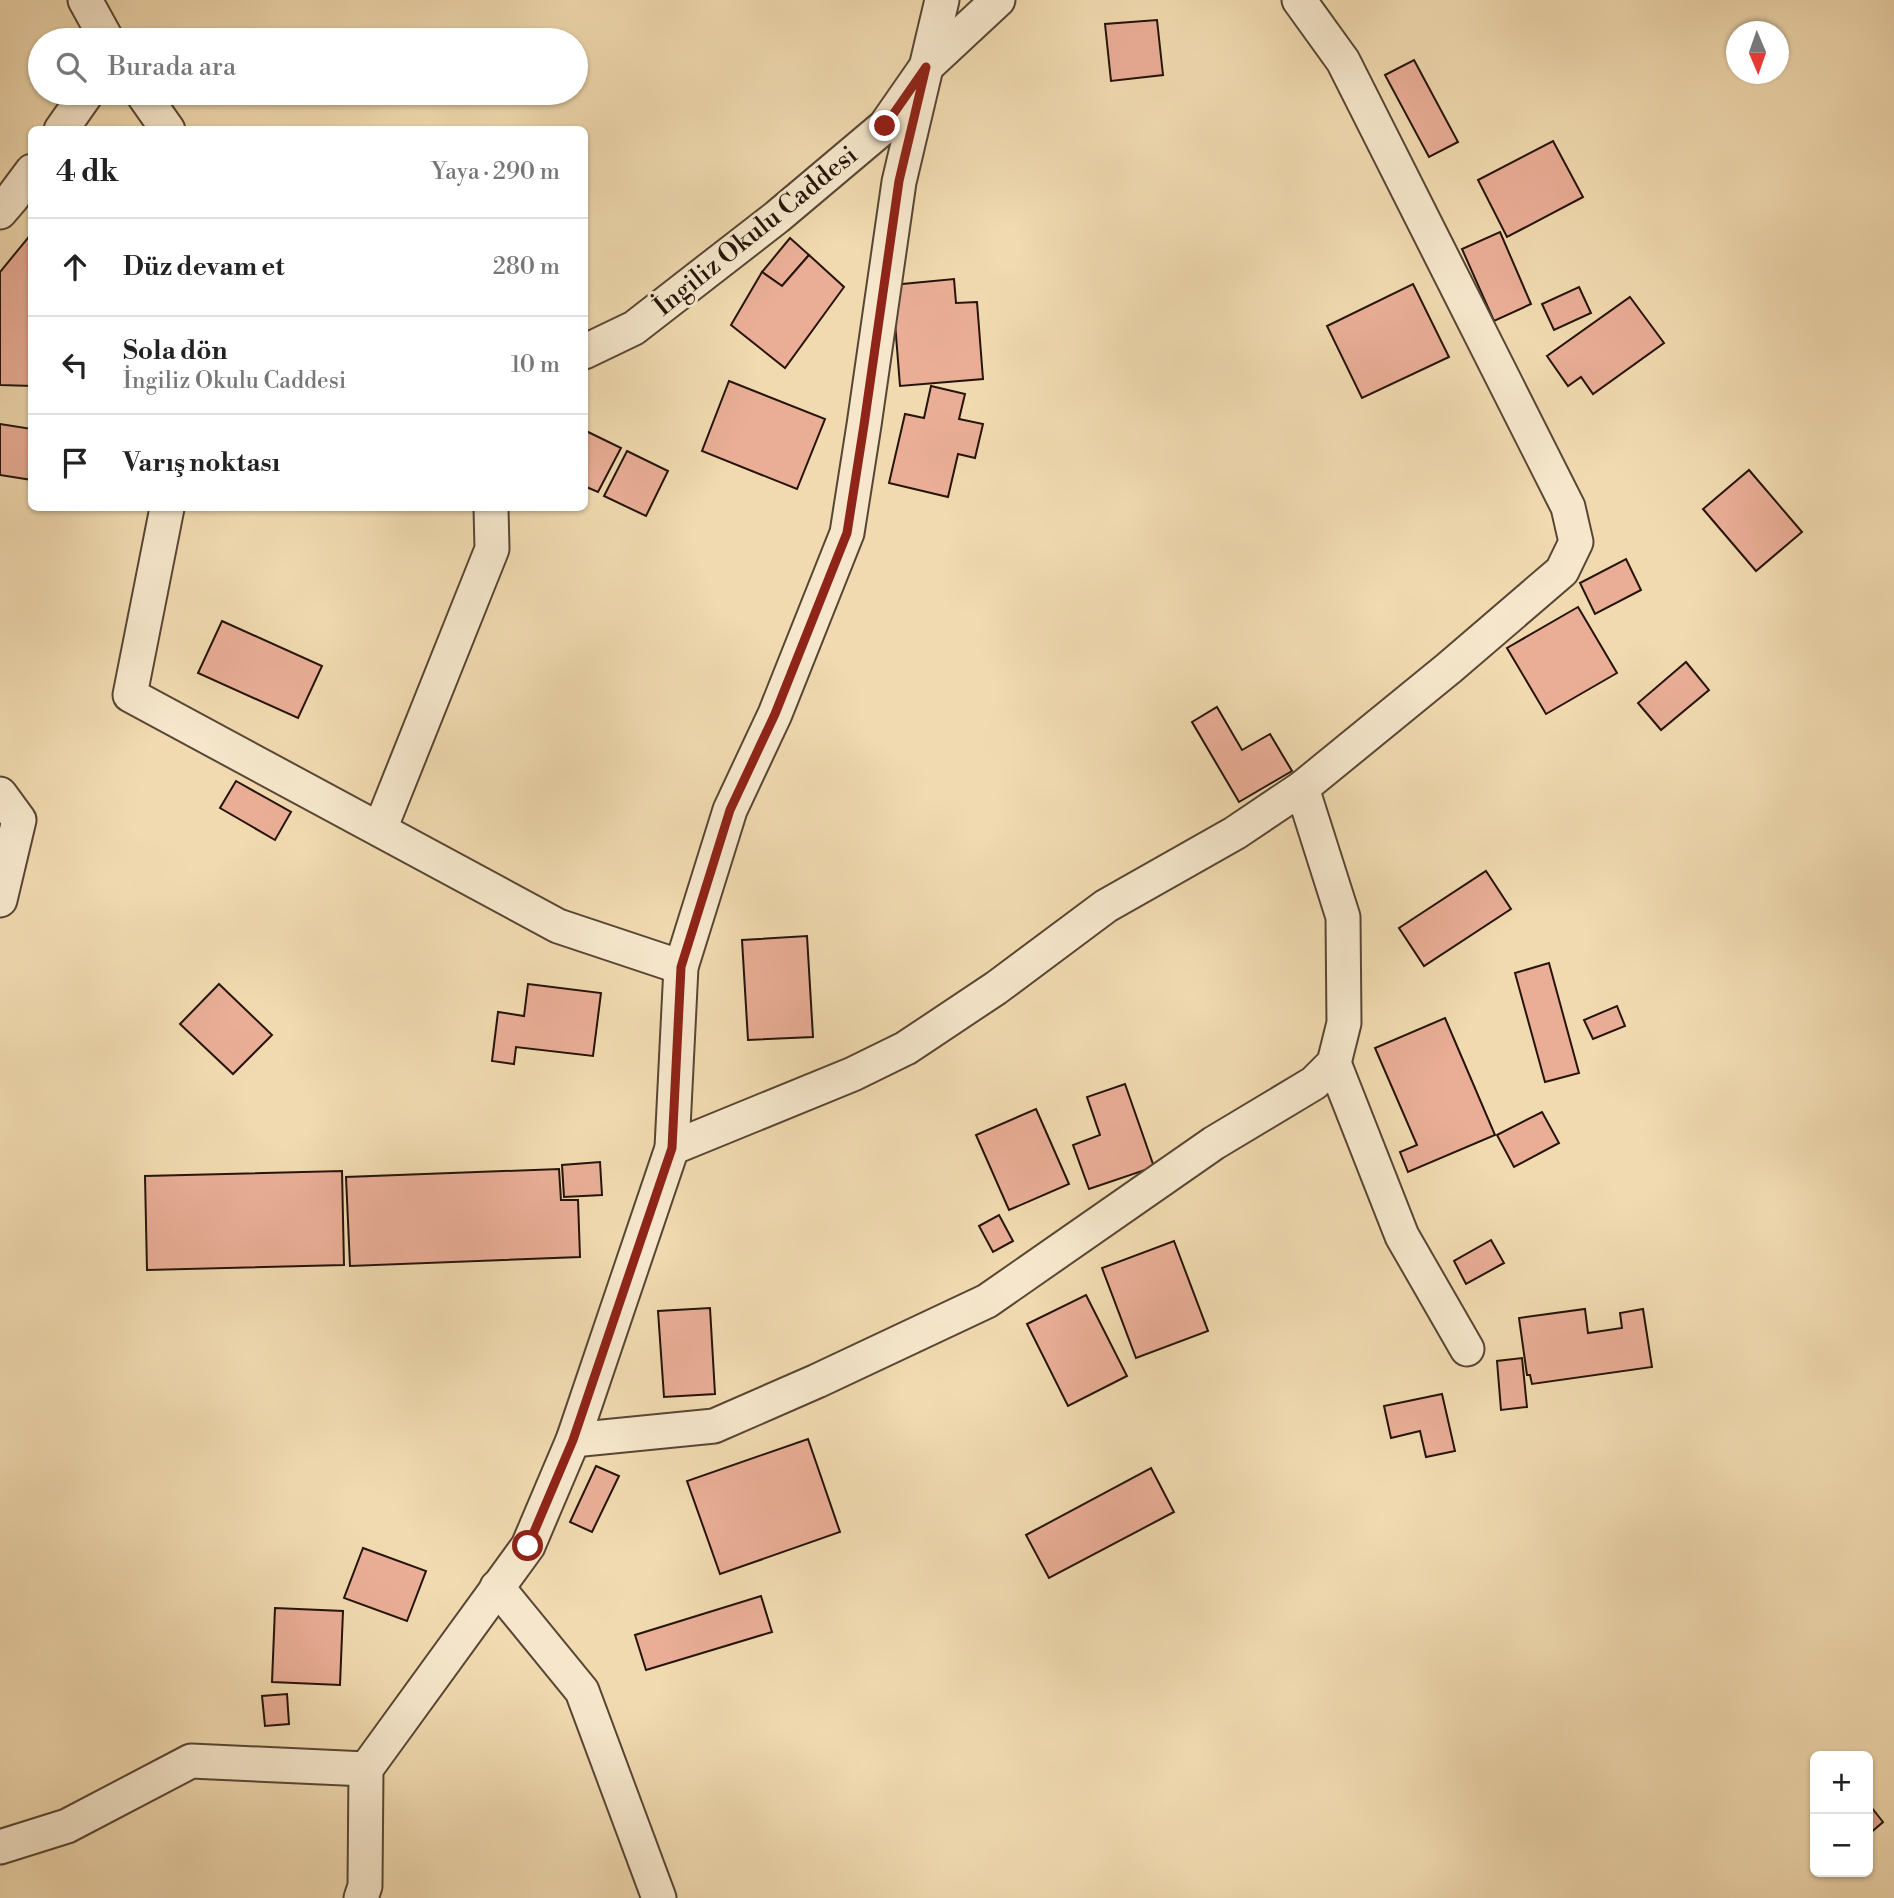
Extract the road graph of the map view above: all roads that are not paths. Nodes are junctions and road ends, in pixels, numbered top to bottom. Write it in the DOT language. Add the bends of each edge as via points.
graph roads {
  1 [pos="85,0"];
  2 [pos="942,0"];
  3 [pos="998,0"];
  4 [pos="1299,0"];
  5 [pos="100,28"];
  6 [pos="926,67"];
  7 [pos="79,105"];
  8 [pos="150,105"];
  9 [pos="64,126"];
  10 [pos="165,126"];
  11 [pos="28,176"];
  12 [pos="0,212"];
  13 [pos="588,350"];
  14 [pos="166,511"];
  15 [pos="491,511"];
  16 [pos="1302,788"];
  17 [pos="0,794"];
  18 [pos="380,830"];
  19 [pos="0,900"];
  20 [pos="681,967"];
  21 [pos="1334,1063"];
  22 [pos="672,1148"];
  23 [pos="1467,1349"];
  24 [pos="573,1440"];
  25 [pos="497,1587"];
  26 [pos="366,1769"];
  27 [pos="0,1847"];
  28 [pos="362,1898"];
  29 [pos="659,1898"];
  1 -- 5 [label="street"];
  2 -- 6 [label="street"];
  3 -- 6 [label="street, İngiliz Okulu Caddesi"];
  4 -- 16 [label="street" via="1343,61 1567,508 1576,542 1562,571"];
  6 -- 13 [label="street, İngiliz Okulu Caddesi" via="885,126 866,143 634,328"];
  6 -- 20 [label="street" via="899,181 847,533 775,714 730,810"];
  7 -- 9 [label="street"];
  8 -- 10 [label="street"];
  11 -- 12 [label="street"];
  14 -- 18 [label="street" via="130,695"];
  15 -- 18 [label="street" via="492,549"];
  16 -- 21 [label="street" via="1343,917 1344,1023"];
  16 -- 22 [label="street" via="1235,833 1106,906 906,1048"];
  17 -- 19 [label="street" via="19,820"];
  18 -- 20 [label="street" via="558,926"];
  20 -- 22 [label="street"];
  21 -- 23 [label="street" via="1402,1236"];
  21 -- 24 [label="street" via="1314,1083 1214,1143 986,1301 715,1426"];
  22 -- 24 [label="street"];
  24 -- 25 [label="street" via="528,1546"];
  25 -- 26 [label="street"];
  25 -- 29 [label="street" via="582,1691"];
  26 -- 27 [label="street" via="191,1761 67,1826"];
  26 -- 28 [label="street"];
}
